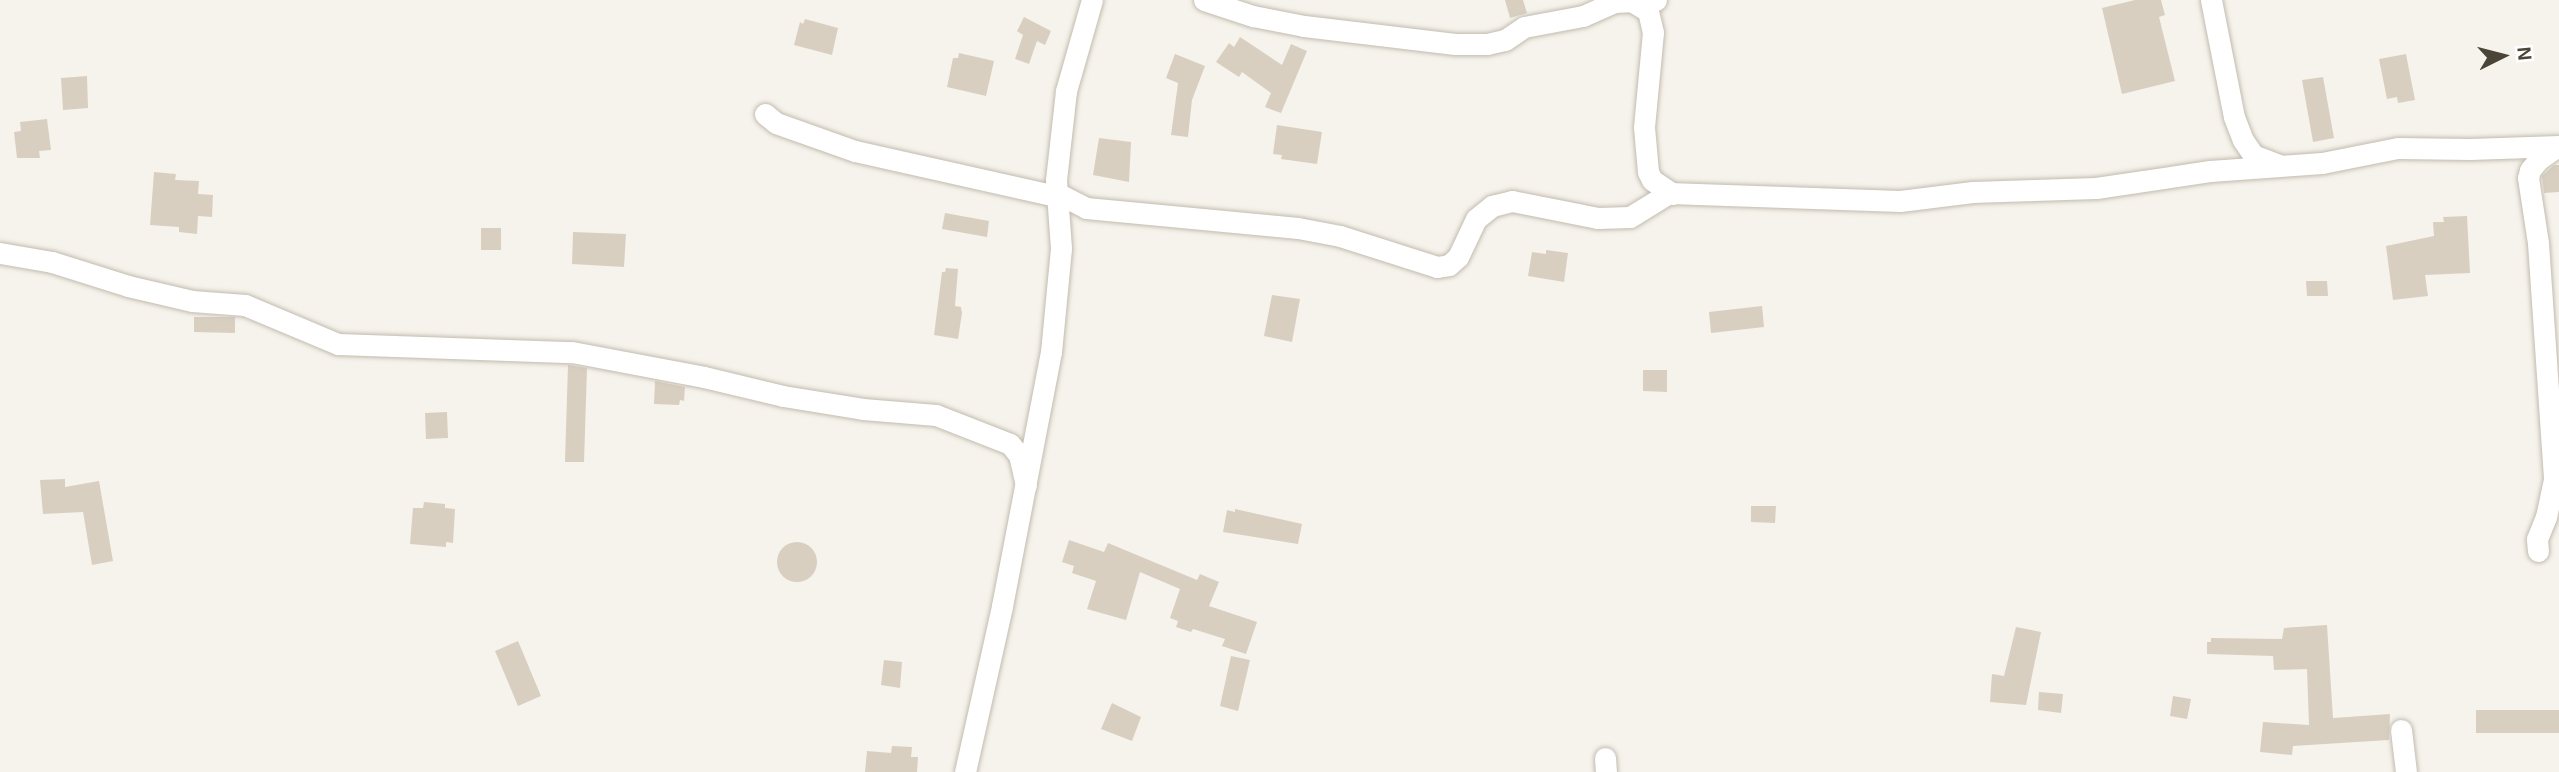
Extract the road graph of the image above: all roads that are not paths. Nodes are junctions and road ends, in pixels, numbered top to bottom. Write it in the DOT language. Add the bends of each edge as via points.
graph roads {
  1 [pos="1092,0"];
  2 [pos="1204,0"];
  3 [pos="2210,0"];
  4 [pos="1649,3"];
  5 [pos="765,114"];
  6 [pos="2508,146"];
  7 [pos="2559,146"];
  8 [pos="2284,167"];
  9 [pos="2530,170"];
  10 [pos="1648,172"];
  11 [pos="1672,194"];
  12 [pos="1062,203"];
  13 [pos="1637,212"];
  14 [pos="0,253"];
  15 [pos="1037,426"];
  16 [pos="1010,444"];
  17 [pos="1026,485"];
  18 [pos="2538,551"];
  19 [pos="2401,730"];
  20 [pos="965,772"];
  21 [pos="2406,772"];
  1 -- 12 [label="street" via="1066,91"];
  2 -- 4 [label="street" via="1304,26 1455,44 1505,40 1524,27 1583,16 1614,2"];
  3 -- 8 [label="street" via="2243,140 2253,155"];
  4 -- 10 [label="street" via="1653,32 1644,127"];
  5 -- 12 [label="street" via="776,123 855,151"];
  6 -- 7 [label="street"];
  6 -- 8 [label="street" via="2398,148"];
  6 -- 9 [label="street"];
  7 -- 9 [label="street"];
  8 -- 11 [label="street" via="2159,176 2096,188 1972,192 1900,201"];
  9 -- 18 [label="street" via="2554,478"];
  10 -- 11 [label="street"];
  10 -- 13 [label="street" via="1647,191"];
  11 -- 13 [label="street"];
  12 -- 13 [label="street" via="1298,228 1340,236 1437,267 1458,257 1476,219 1492,206 1512,201 1598,218 1630,217"];
  12 -- 15 [label="street" via="1051,352"];
  14 -- 16 [label="street" via="52,262 192,300 245,305 338,344 572,352 783,396 936,415"];
  15 -- 16 [label="street"];
  15 -- 17 [label="street"];
  16 -- 17 [label="street" via="1019,455"];
  17 -- 20 [label="street"];
  19 -- 21 [label="street"];
}
